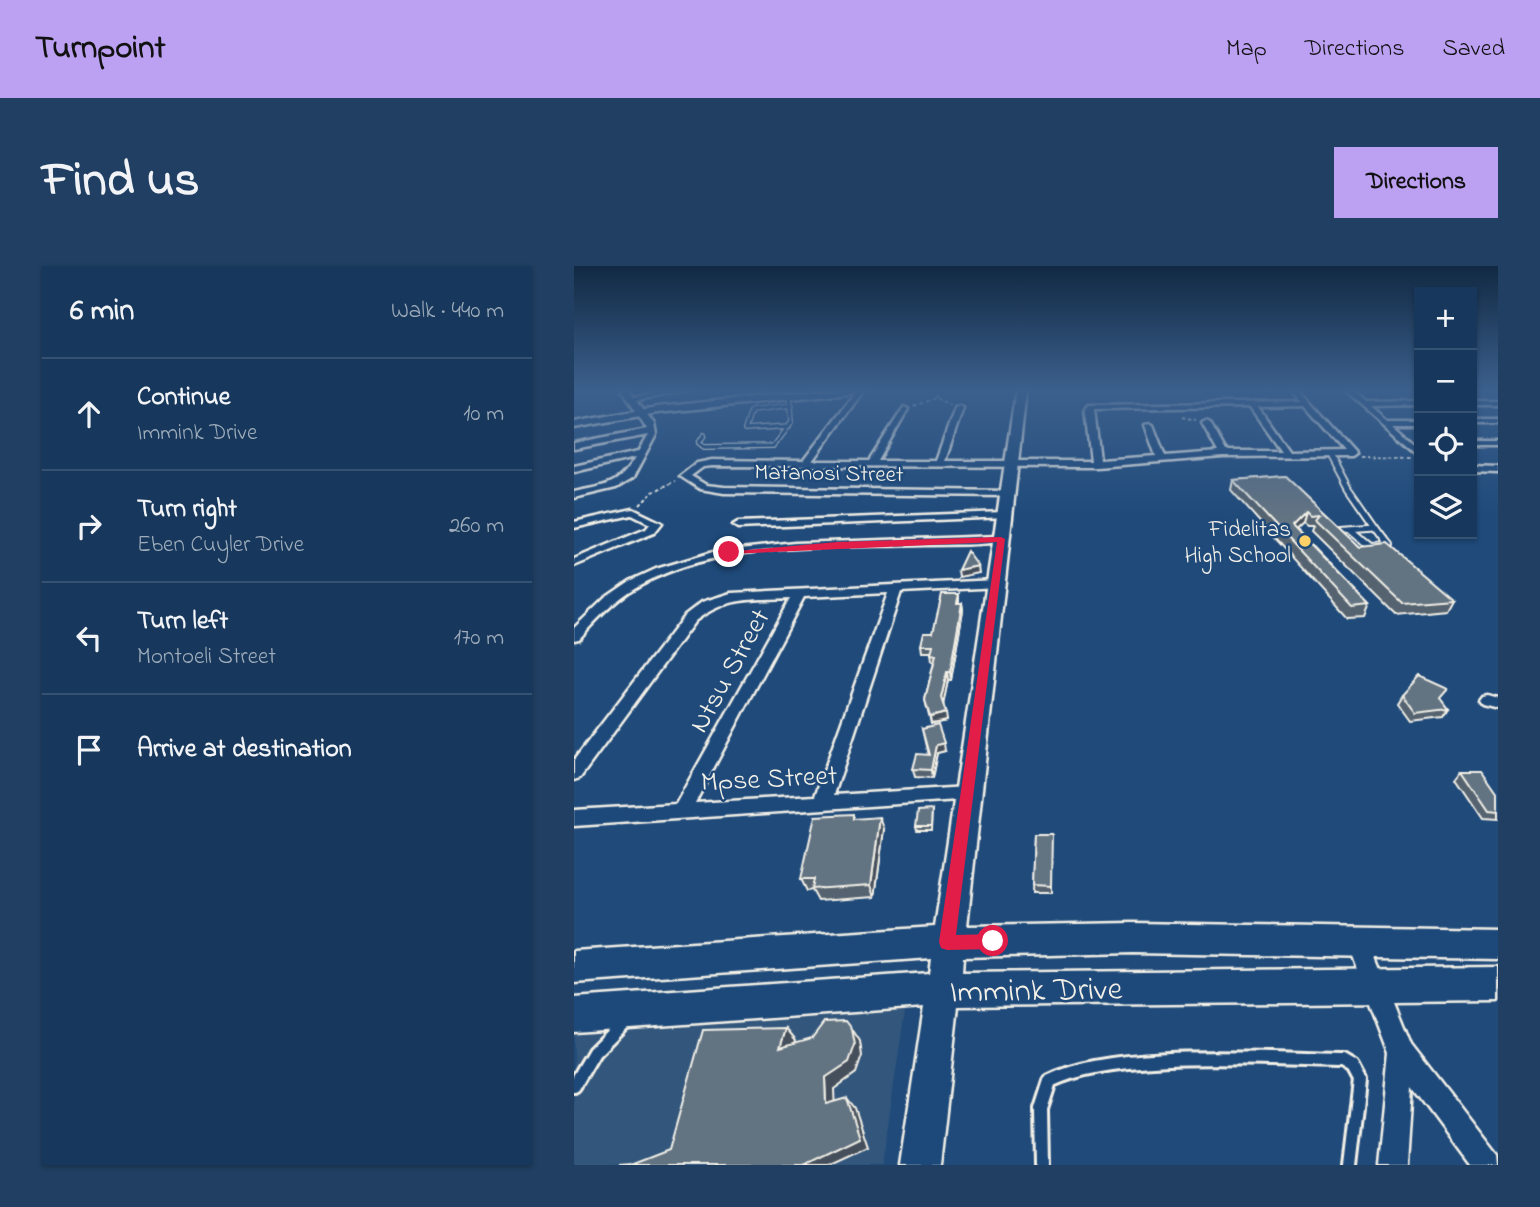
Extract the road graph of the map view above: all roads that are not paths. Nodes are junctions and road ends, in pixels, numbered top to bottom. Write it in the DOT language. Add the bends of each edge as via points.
graph roads {
  1 [pos="642,432"];
  2 [pos="651,432"];
  3 [pos="785,432"];
  4 [pos="829,432"];
  5 [pos="891,432"];
  6 [pos="951,432"];
  7 [pos="1016,432"];
  8 [pos="1092,432"];
  9 [pos="1152,432"];
  10 [pos="1211,432"];
  11 [pos="1272,432"];
  12 [pos="1334,432"];
  13 [pos="1399,432"];
  14 [pos="704,435"];
  15 [pos="1477,443"];
  16 [pos="1498,443"];
  17 [pos="1414,444"];
  18 [pos="574,446"];
  19 [pos="641,454"];
  20 [pos="1223,454"];
  21 [pos="1287,454"];
  22 [pos="1339,454"];
  23 [pos="1161,458"];
  24 [pos="806,462"];
  25 [pos="873,462"];
  26 [pos="940,463"];
  27 [pos="1012,464"];
  28 [pos="1096,464"];
  29 [pos="574,468"];
  30 [pos="1477,468"];
  31 [pos="1498,469"];
  32 [pos="1007,493"];
  33 [pos="574,495"];
  34 [pos="1004,515"];
  35 [pos="574,525"];
  36 [pos="738,525"];
  37 [pos="1375,527"];
  38 [pos="1350,529"];
  39 [pos="1335,530"];
  40 [pos="1001,539"];
  41 [pos="574,564"];
  42 [pos="996,584"];
  43 [pos="896,589"];
  44 [pos="800,593"];
  45 [pos="574,636"];
  46 [pos="574,773"];
  47 [pos="967,794"];
  48 [pos="822,803"];
  49 [pos="682,810"];
  50 [pos="574,818"];
  51 [pos="947,942"];
  52 [pos="1359,943"];
  53 [pos="1498,944"];
  54 [pos="574,967"];
  55 [pos="1377,985"];
  56 [pos="1498,985"];
  57 [pos="943,989"];
  58 [pos="641,1009"];
  59 [pos="574,1015"];
  60 [pos="1402,1053"];
  61 [pos="574,1086"];
  62 [pos="920,1165"];
  63 [pos="1042,1165"];
  64 [pos="1350,1165"];
  65 [pos="1393,1165"];
  66 [pos="1487,1165"];
  1 -- 18 [label="street"];
  2 -- 19 [label="street"];
  3 -- 14 [label="lane" via="777,443 765,447 699,446"];
  4 -- 24 [label="street"];
  5 -- 25 [label="street"];
  6 -- 26 [label="street"];
  7 -- 27 [label="street"];
  8 -- 28 [label="street"];
  9 -- 23 [label="street"];
  10 -- 20 [label="street"];
  11 -- 21 [label="street"];
  12 -- 22 [label="street" via="1352,451"];
  13 -- 17 [label="street"];
  15 -- 16 [label="street"];
  19 -- 29 [label="street"];
  19 -- 33 [label="street" via="623,481"];
  20 -- 21 [label="street"];
  20 -- 23 [label="street"];
  21 -- 22 [label="street"];
  22 -- 37 [label="lane" via="1348,488"];
  23 -- 28 [label="street"];
  24 -- 25 [label="street"];
  24 -- 32 [label="street, Matanosi Street" via="712,463 698,466 685,477 724,490"];
  25 -- 26 [label="street"];
  26 -- 27 [label="street"];
  27 -- 28 [label="street"];
  27 -- 32 [label="street"];
  30 -- 31 [label="street"];
  32 -- 34 [label="street"];
  34 -- 36 [label="street"];
  34 -- 40 [label="street"];
  35 -- 41 [label="street" via="633,512 657,523 641,536"];
  37 -- 38 [label="lane"];
  37 -- 38 [label="lane" via="1388,547 1369,546"];
  38 -- 39 [label="lane"];
  40 -- 42 [label="street"];
  40 -- 45 [label="street" via="767,548 710,555 633,585 603,606"];
  42 -- 43 [label="street"];
  42 -- 47 [label="street"];
  43 -- 44 [label="street"];
  43 -- 48 [label="street"];
  44 -- 46 [label="street" via="731,597 700,610"];
  44 -- 49 [label="street, Ntsu Street"];
  47 -- 48 [label="street, Mpse Street"];
  47 -- 51 [label="street"];
  48 -- 49 [label="street, Mpse Street"];
  49 -- 50 [label="street, Mpse Street"];
  51 -- 52 [label="main road, Immink Drive" via="1133,938"];
  51 -- 54 [label="street, Immink Drive"];
  51 -- 57 [label="street"];
  52 -- 53 [label="street, Immink Drive"];
  52 -- 55 [label="street"];
  55 -- 56 [label="street, Immink Drive"];
  55 -- 57 [label="main road, Immink Drive"];
  55 -- 60 [label="street"];
  57 -- 58 [label="main road, Immink Drive"];
  57 -- 62 [label="street"];
  58 -- 59 [label="street, Immink Drive"];
  58 -- 61 [label="lane" via="609,1034 582,1067"];
  60 -- 65 [label="street"];
  60 -- 66 [label="street"];
  63 -- 64 [label="lane" via="1042,1101 1052,1078 1065,1072 1122,1061 1329,1060 1348,1063 1360,1080"];
}
